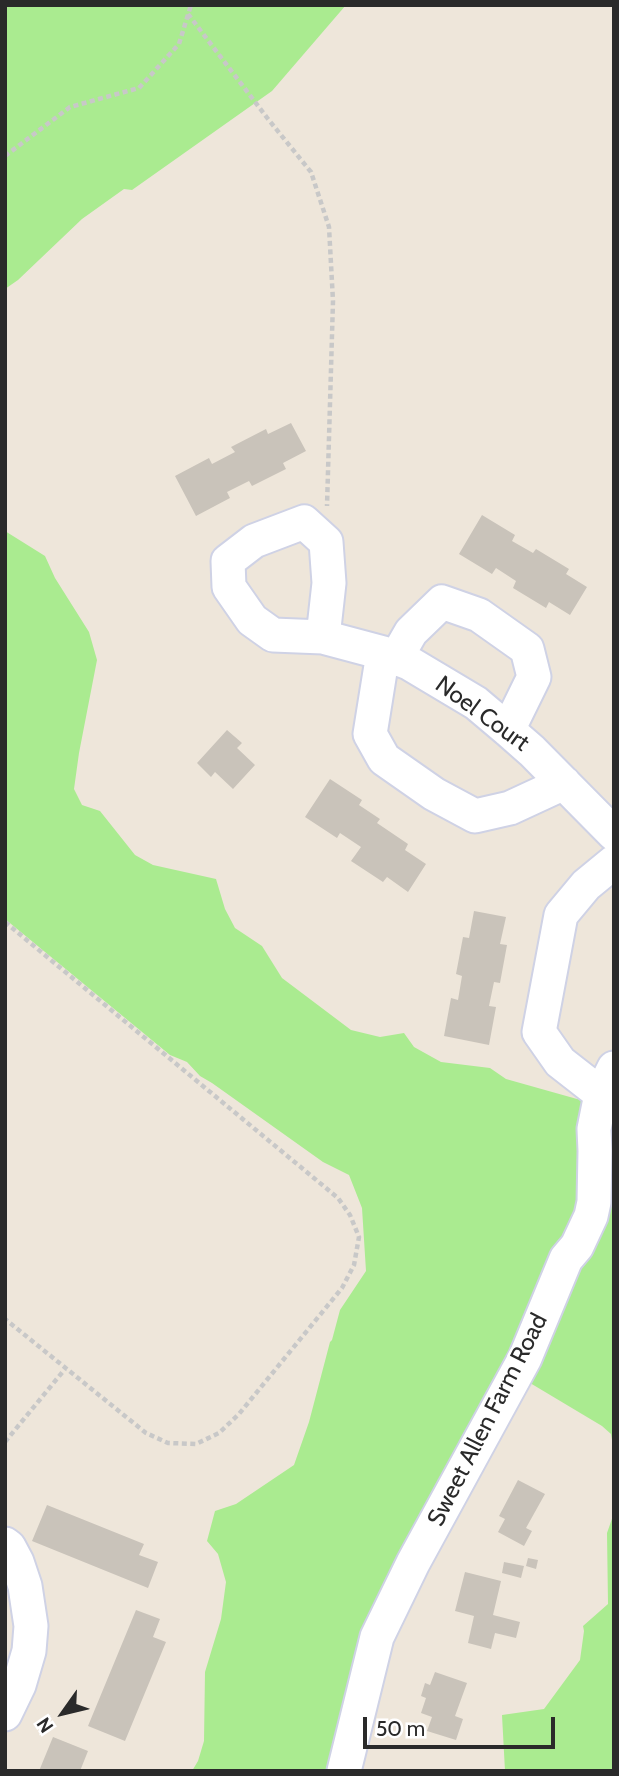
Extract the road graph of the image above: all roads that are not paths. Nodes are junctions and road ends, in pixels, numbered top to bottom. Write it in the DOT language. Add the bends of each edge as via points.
graph roads {
  1 [pos="323,637"];
  2 [pos="390,656"];
  3 [pos="508,730"];
  4 [pos="564,783"];
  5 [pos="614,834"];
  6 [pos="614,862"];
  7 [pos="608,1081"];
  8 [pos="5,1544"];
  9 [pos="5,1714"];
  10 [pos="344,1771"];
  1 -- 1 [label="street" via="273,635 252,620 229,587 228,561 254,541 304,522 326,542 329,583"];
  1 -- 2 [label="street, Noel Court"];
  2 -- 3 [label="street, Noel Court" via="475,704"];
  2 -- 3 [label="street" via="442,602 479,615 527,649 534,677"];
  2 -- 4 [label="street" via="370,734 384,758 433,794 475,816 510,808"];
  3 -- 4 [label="street, Noel Court"];
  4 -- 5 [label="street, Noel Court"];
  6 -- 7 [label="street" via="561,915 539,1032 560,1062"];
  7 -- 10 [label="street, Sweet Allen Farm Road" via="594,1129 591,1216 566,1259 525,1358 377,1637"];
  8 -- 9 [label="street" via="25,1586 31,1626 30,1651"];
}
